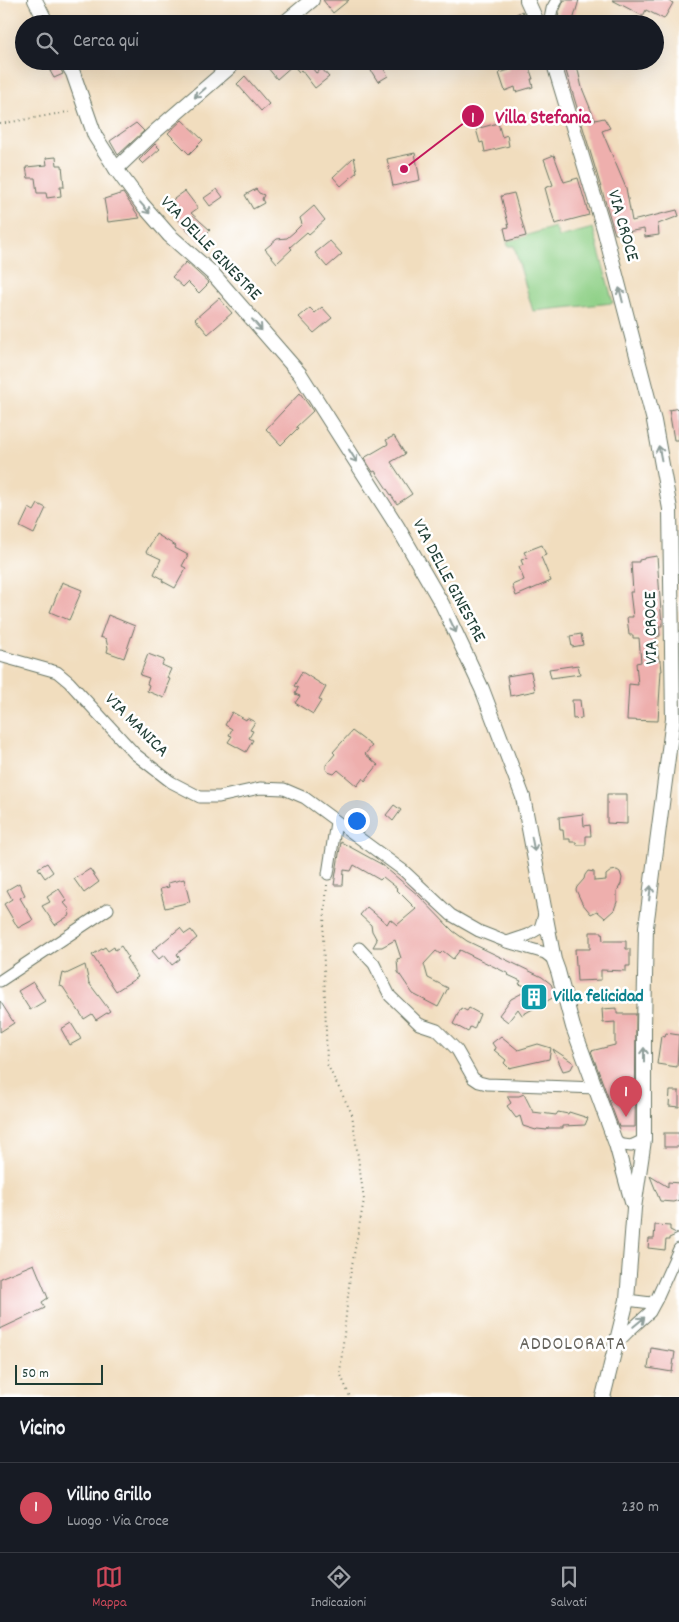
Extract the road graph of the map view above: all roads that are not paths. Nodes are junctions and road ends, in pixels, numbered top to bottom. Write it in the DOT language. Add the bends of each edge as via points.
graph roads {
  1 [pos="35,0"];
  2 [pos="312,0"];
  3 [pos="527,0"];
  4 [pos="557,0"];
  5 [pos="42,15"];
  6 [pos="294,15"];
  7 [pos="534,15"];
  8 [pos="550,15"];
  9 [pos="71,70"];
  10 [pos="226,70"];
  11 [pos="556,70"];
  12 [pos="116,169"];
  13 [pos="0,656"];
  14 [pos="336,822"];
  15 [pos="328,874"];
  16 [pos="108,909"];
  17 [pos="546,910"];
  18 [pos="507,942"];
  19 [pos="359,948"];
  20 [pos="554,960"];
  21 [pos="0,981"];
  22 [pos="596,1088"];
  23 [pos="644,1140"];
  24 [pos="616,1144"];
  25 [pos="634,1208"];
  26 [pos="679,1249"];
  27 [pos="657,1298"];
  28 [pos="627,1300"];
  29 [pos="617,1343"];
  30 [pos="603,1397"];
  1 -- 5 [label="street"];
  2 -- 6 [label="street"];
  3 -- 7 [label="street"];
  4 -- 8 [label="street"];
  9 -- 12 [label="street, VIA DELLE GINESTRE" via="95,136"];
  10 -- 12 [label="street, one-way"];
  23 -- 11 [label="street, VIA CROCE, one-way" via="646,927 673,719 670,509 654,421 604,229"];
  12 -- 17 [label="street, VIA DELLE GINESTRE, one-way" via="169,235 213,274 300,374 402,533 442,604 482,689 524,796"];
  13 -- 14 [label="street, VIA MANICA" via="57,672 135,754 171,782 200,797 219,797 260,788 284,789 305,798"];
  14 -- 15 [label="street"];
  14 -- 18 [label="street, VIA MANICA" via="404,871 452,915"];
  16 -- 21 [label="street"];
  17 -- 18 [label="street" via="540,928"];
  17 -- 20 [label="street, VIA DELLE GINESTRE"];
  18 -- 20 [label="street, VIA MANICA" via="545,953"];
  19 -- 22 [label="street" via="374,964 390,996 419,1024 437,1030 457,1050 473,1078 479,1082"];
  20 -- 22 [label="street, VIA DELLE GINESTRE" via="573,1027"];
  22 -- 24 [label="street, VIA DELLE GINESTRE"];
  23 -- 24 [label="street" via="631,1146"];
  23 -- 25 [label="street, VIA CROCE"];
  24 -- 25 [label="street, VIA DELLE GINESTRE"];
  25 -- 28 [label="street, VIA CROCE"];
  26 -- 27 [label="street"];
  27 -- 28 [label="street" via="651,1303"];
  29 -- 27 [label="street, one-way" via="650,1312"];
  28 -- 29 [label="street, VIA CROCE"];
  29 -- 30 [label="street, VIA CROCE"];
}
